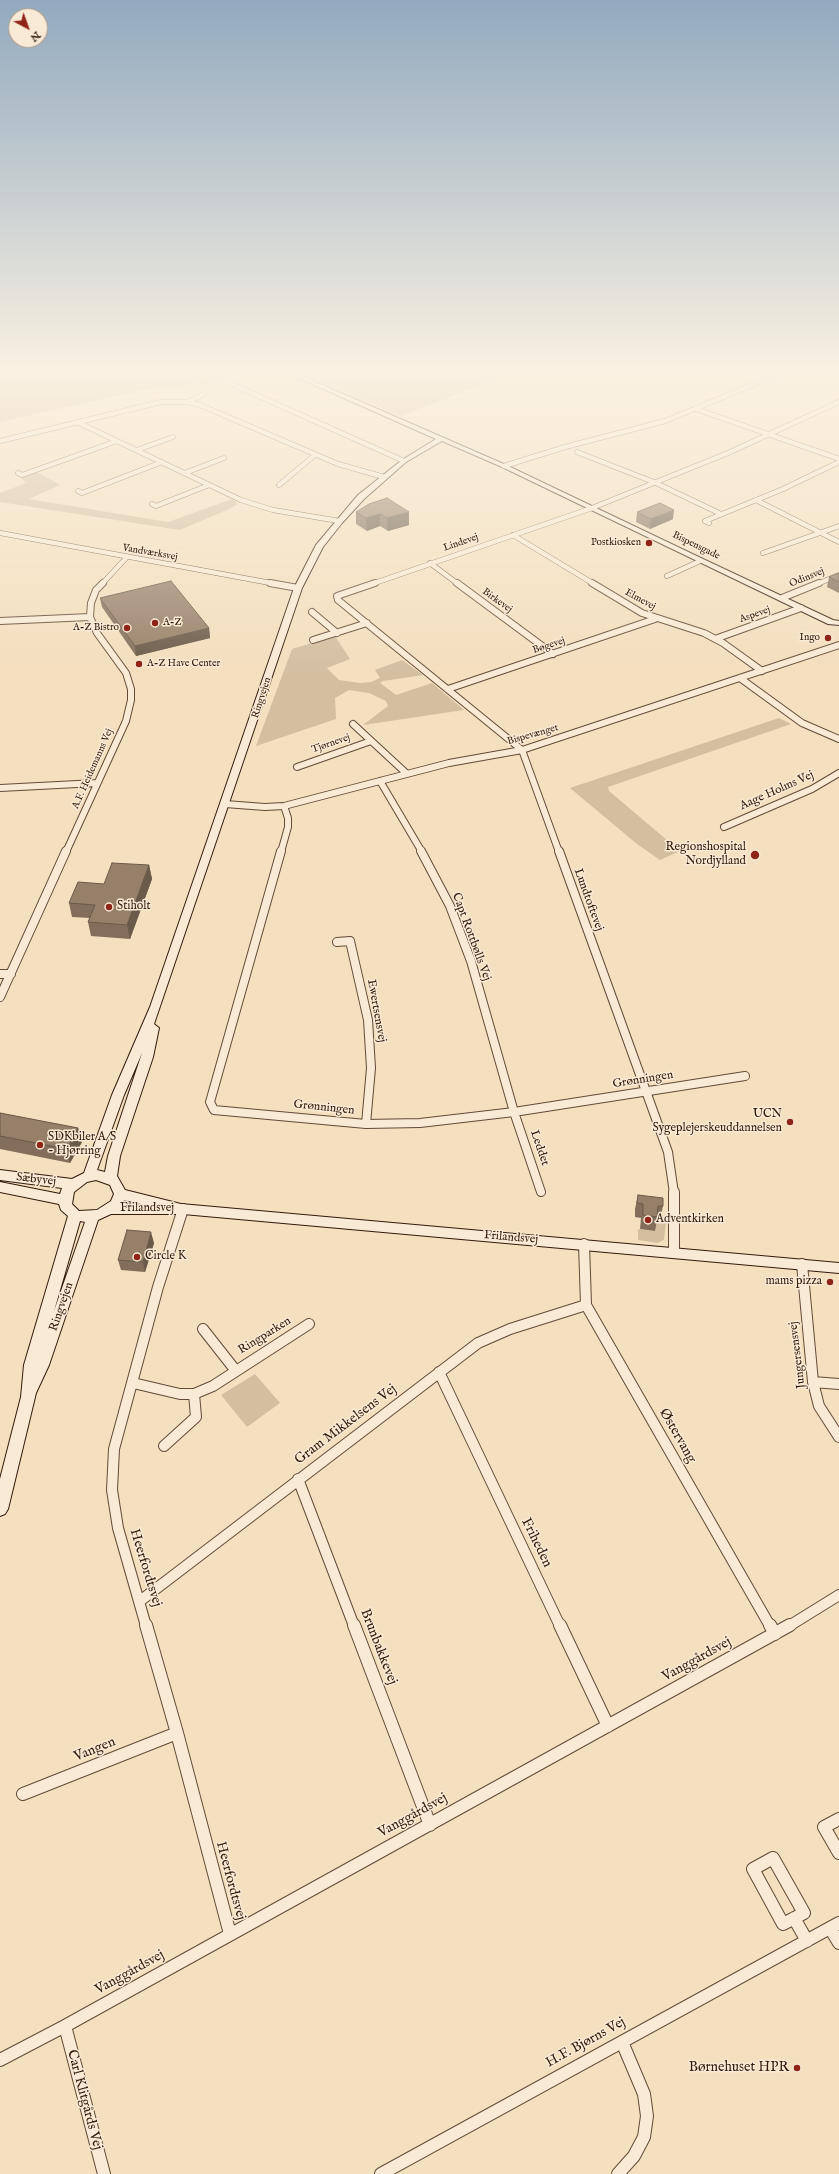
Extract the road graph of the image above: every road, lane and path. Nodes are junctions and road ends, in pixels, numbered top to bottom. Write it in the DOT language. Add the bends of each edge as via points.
graph roads {
  1 [pos="132,473"];
  2 [pos="186,473"];
  3 [pos="293,473"];
  4 [pos="369,473"];
  5 [pos="388,473"];
  6 [pos="520,473"];
  7 [pos="632,473"];
  8 [pos="678,473"];
  9 [pos="814,473"];
  10 [pos="384,477"];
  11 [pos="656,483"];
  12 [pos="209,485"];
  13 [pos="279,485"];
  14 [pos="78,491"];
  15 [pos="756,500"];
  16 [pos="152,504"];
  17 [pos="592,508"];
  18 [pos="721,514"];
  19 [pos="339,521"];
  20 [pos="709,523"];
  21 [pos="839,526"];
  22 [pos="820,532"];
  23 [pos="0,533"];
  24 [pos="513,535"];
  25 [pos="839,542"];
  26 [pos="763,553"];
  27 [pos="126,558"];
  28 [pos="700,560"];
  29 [pos="430,563"];
  30 [pos="839,575"];
  31 [pos="667,576"];
  32 [pos="298,588"];
  33 [pos="782,598"];
  34 [pos="801,608"];
  35 [pos="312,612"];
  36 [pos="90,617"];
  37 [pos="655,619"];
  38 [pos="0,621"];
  39 [pos="835,622"];
  40 [pos="367,623"];
  41 [pos="839,628"];
  42 [pos="337,632"];
  43 [pos="715,639"];
  44 [pos="313,640"];
  45 [pos="839,645"];
  46 [pos="553,654"];
  47 [pos="762,671"];
  48 [pos="740,678"];
  49 [pos="448,689"];
  50 [pos="353,724"];
  51 [pos="839,739"];
  52 [pos="371,741"];
  53 [pos="522,750"];
  54 [pos="297,767"];
  55 [pos="406,773"];
  56 [pos="839,773"];
  57 [pos="380,781"];
  58 [pos="97,783"];
  59 [pos="0,788"];
  60 [pos="225,804"];
  61 [pos="284,806"];
  62 [pos="724,827"];
  63 [pos="337,942"];
  64 [pos="0,974"];
  65 [pos="10,974"];
  66 [pos="0,997"];
  67 [pos="156,1007"];
  68 [pos="744,1076"];
  69 [pos="646,1092"];
  70 [pos="514,1112"];
  71 [pos="366,1124"];
  72 [pos="0,1175"];
  73 [pos="89,1176"];
  74 [pos="110,1178"];
  75 [pos="72,1184"];
  76 [pos="0,1187"];
  77 [pos="541,1192"];
  78 [pos="120,1194"];
  79 [pos="65,1200"];
  80 [pos="112,1209"];
  81 [pos="183,1209"];
  82 [pos="75,1215"];
  83 [pos="93,1217"];
  84 [pos="584,1244"];
  85 [pos="674,1251"];
  86 [pos="802,1264"];
  87 [pos="839,1268"];
  88 [pos="586,1305"];
  89 [pos="309,1324"];
  90 [pos="202,1329"];
  91 [pos="236,1370"];
  92 [pos="439,1372"];
  93 [pos="813,1382"];
  94 [pos="133,1383"];
  95 [pos="839,1384"];
  96 [pos="194,1394"];
  97 [pos="28,1397"];
  98 [pos="839,1437"];
  99 [pos="164,1446"];
  100 [pos="298,1479"];
  101 [pos="0,1509"];
  102 [pos="839,1595"];
  103 [pos="140,1600"];
  104 [pos="774,1634"];
  105 [pos="608,1726"];
  106 [pos="178,1733"];
  107 [pos="23,1794"];
  108 [pos="839,1819"];
  109 [pos="430,1824"];
  110 [pos="839,1853"];
  111 [pos="794,1918"];
  112 [pos="835,1926"];
  113 [pos="230,1934"];
  114 [pos="807,1941"];
  115 [pos="839,1943"];
  116 [pos="65,2026"];
  117 [pos="622,2042"];
  118 [pos="0,2060"];
  119 [pos="104,2174"];
  120 [pos="381,2174"];
  121 [pos="618,2174"];
  1 -- 14 [label="street" via="82,493"];
  2 -- 12 [label="street"];
  3 -- 13 [label="street"];
  4 -- 10 [label="street"];
  5 -- 10 [label="main road, Ringvejen"];
  6 -- 17 [label="main road, Bispensgade"];
  7 -- 11 [label="street"];
  8 -- 11 [label="street, Lindevej"];
  9 -- 15 [label="street"];
  10 -- 19 [label="main road, Ringvejen"];
  11 -- 17 [label="street, Lindevej"];
  11 -- 18 [label="street"];
  12 -- 16 [label="street" via="156,506"];
  12 -- 19 [label="street" via="241,500 267,508"];
  15 -- 18 [label="street"];
  15 -- 22 [label="street"];
  17 -- 24 [label="street, Lindevej"];
  17 -- 28 [label="main road, Bispensgade"];
  18 -- 20 [label="street" via="705,521"];
  19 -- 32 [label="main road, Ringvejen" via="316,553"];
  21 -- 22 [label="street"];
  22 -- 25 [label="street"];
  22 -- 26 [label="street"];
  23 -- 27 [label="street, Vandværksvej"];
  24 -- 29 [label="street, Lindevej"];
  24 -- 37 [label="street, Elmevej"];
  27 -- 32 [label="street, Vandværksvej"];
  27 -- 36 [label="street" via="96,590 91,603"];
  28 -- 31 [label="street"];
  28 -- 33 [label="main road, Bispensgade"];
  29 -- 40 [label="street, Lindevej" via="337,596 338,600"];
  29 -- 46 [label="street, Birkevej"];
  30 -- 33 [label="street, Odinsvej"];
  32 -- 60 [label="main road, Ringvejen"];
  33 -- 34 [label="main road, Bispensgade"];
  34 -- 39 [label="main road, Bispensgade"];
  34 -- 43 [label="street, Aspevej"];
  35 -- 42 [label="street"];
  36 -- 38 [label="street"];
  36 -- 58 [label="street, A.F. Heidemanns Vej" via="97,633 126,673 131,689 126,721"];
  37 -- 43 [label="street, Elmevej" via="693,629"];
  37 -- 46 [label="street, Bøgevej"];
  39 -- 41 [label="main road, Bispensgade"];
  40 -- 42 [label="street"];
  40 -- 49 [label="street"];
  42 -- 44 [label="street"];
  43 -- 47 [label="street, Elmevej"];
  45 -- 47 [label="street, Bispevænget"];
  46 -- 49 [label="street, Bøgevej"];
  47 -- 48 [label="street, Bispevænget"];
  48 -- 51 [label="street" via="802,723"];
  48 -- 53 [label="street, Bispevænget"];
  49 -- 53 [label="street"];
  50 -- 52 [label="street, Tjørnevej"];
  52 -- 54 [label="street, Tjørnevej"];
  52 -- 55 [label="street, Tjørnevej"];
  53 -- 55 [label="street, Bispevænget"];
  53 -- 69 [label="street, Lundtoftevej"];
  55 -- 57 [label="street, Bispevænget"];
  56 -- 62 [label="street, Aage Holms Vej" via="812,789"];
  57 -- 61 [label="street, Bispevænget"];
  57 -- 70 [label="street, Capt Rottbølls Vej" via="450,906 470,961"];
  58 -- 59 [label="street"];
  58 -- 65 [label="street, A.F. Heidemanns Vej"];
  60 -- 61 [label="street, Bispevænget"];
  60 -- 67 [label="main road, Ringvejen"];
  61 -- 71 [label="street, Grønningen" via="288,827 210,1102 214,1110"];
  63 -- 71 [label="street, Ewertsensvej" via="350,941 368,1020 371,1068"];
  64 -- 65 [label="street"];
  65 -- 66 [label="street, A.F. Heidemanns Vej"];
  67 -- 73 [label="main road, Ringvejen" via="118,1095"];
  67 -- 74 [label="main road, Ringvejen" via="148,1057 114,1156"];
  68 -- 69 [label="street, Grønningen"];
  69 -- 70 [label="street, Grønningen"];
  69 -- 85 [label="street, Lundtoftevej" via="668,1152 674,1190"];
  70 -- 71 [label="street, Grønningen" via="420,1123"];
  70 -- 77 [label="street, Leddet"];
  72 -- 75 [label="main road, Sæbyvej"];
  73 -- 74 [label="main road"];
  73 -- 75 [label="main road"];
  74 -- 78 [label="main road" via="119,1188"];
  75 -- 79 [label="main road"];
  76 -- 79 [label="main road, Sæbyvej"];
  78 -- 80 [label="main road"];
  78 -- 81 [label="main road, Frilandsvej"];
  79 -- 82 [label="main road"];
  80 -- 81 [label="main road, Frilandsvej"];
  80 -- 83 [label="main road"];
  81 -- 84 [label="main road, Frilandsvej"];
  81 -- 94 [label="street, Heerfordtsvej" via="158,1287"];
  82 -- 83 [label="main road"];
  82 -- 97 [label="main road, Ringvejen" via="31,1364"];
  83 -- 97 [label="main road, Ringvejen" via="42,1365"];
  84 -- 85 [label="main road, Frilandsvej"];
  84 -- 88 [label="street, Østervang"];
  85 -- 86 [label="main road, Frilandsvej"];
  86 -- 87 [label="main road, Frilandsvej"];
  86 -- 93 [label="street, Jungersensvej"];
  88 -- 92 [label="street, Gram Mikkelsens Vej" via="510,1329 478,1343"];
  88 -- 104 [label="street, Østervang"];
  89 -- 91 [label="street, Ringparken"];
  90 -- 91 [label="street, Ringparken"];
  91 -- 96 [label="street, Ringparken" via="213,1386"];
  92 -- 100 [label="street, Gram Mikkelsens Vej"];
  92 -- 105 [label="street, Friheden"];
  93 -- 95 [label="street"];
  93 -- 98 [label="street, Jungersensvej" via="819,1406"];
  94 -- 96 [label="street, Ringparken" via="180,1394"];
  94 -- 103 [label="street, Heerfordtsvej" via="114,1448 112,1490 118,1528"];
  96 -- 99 [label="street" via="196,1416"];
  97 -- 101 [label="main road, Ringvejen"];
  100 -- 103 [label="street, Gram Mikkelsens Vej"];
  100 -- 109 [label="street, Brunbakkevej"];
  102 -- 104 [label="street, Vanggårdsvej"];
  103 -- 106 [label="street, Heerfordtsvej"];
  104 -- 105 [label="street, Vanggårdsvej"];
  105 -- 109 [label="street, Vanggårdsvej"];
  106 -- 107 [label="street, Vangen"];
  106 -- 113 [label="street, Heerfordtsvej"];
  108 -- 110 [label="street" via="824,1827"];
  109 -- 113 [label="street, Vanggårdsvej"];
  111 -- 111 [label="street" via="804,1913 773,1858 753,1869 784,1924"];
  111 -- 114 [label="street"];
  112 -- 114 [label="street, H.F. Bjørns Vej"];
  112 -- 115 [label="street, H.F. Bjørns Vej"];
  113 -- 116 [label="street, Vanggårdsvej"];
  114 -- 117 [label="street, H.F. Bjørns Vej"];
  116 -- 118 [label="street, Vanggårdsvej"];
  116 -- 119 [label="street, Carl Klitgårds Vej"];
  117 -- 120 [label="street, H.F. Bjørns Vej"];
  117 -- 121 [label="street" via="644,2094 647,2116 644,2137 634,2156"];
}
